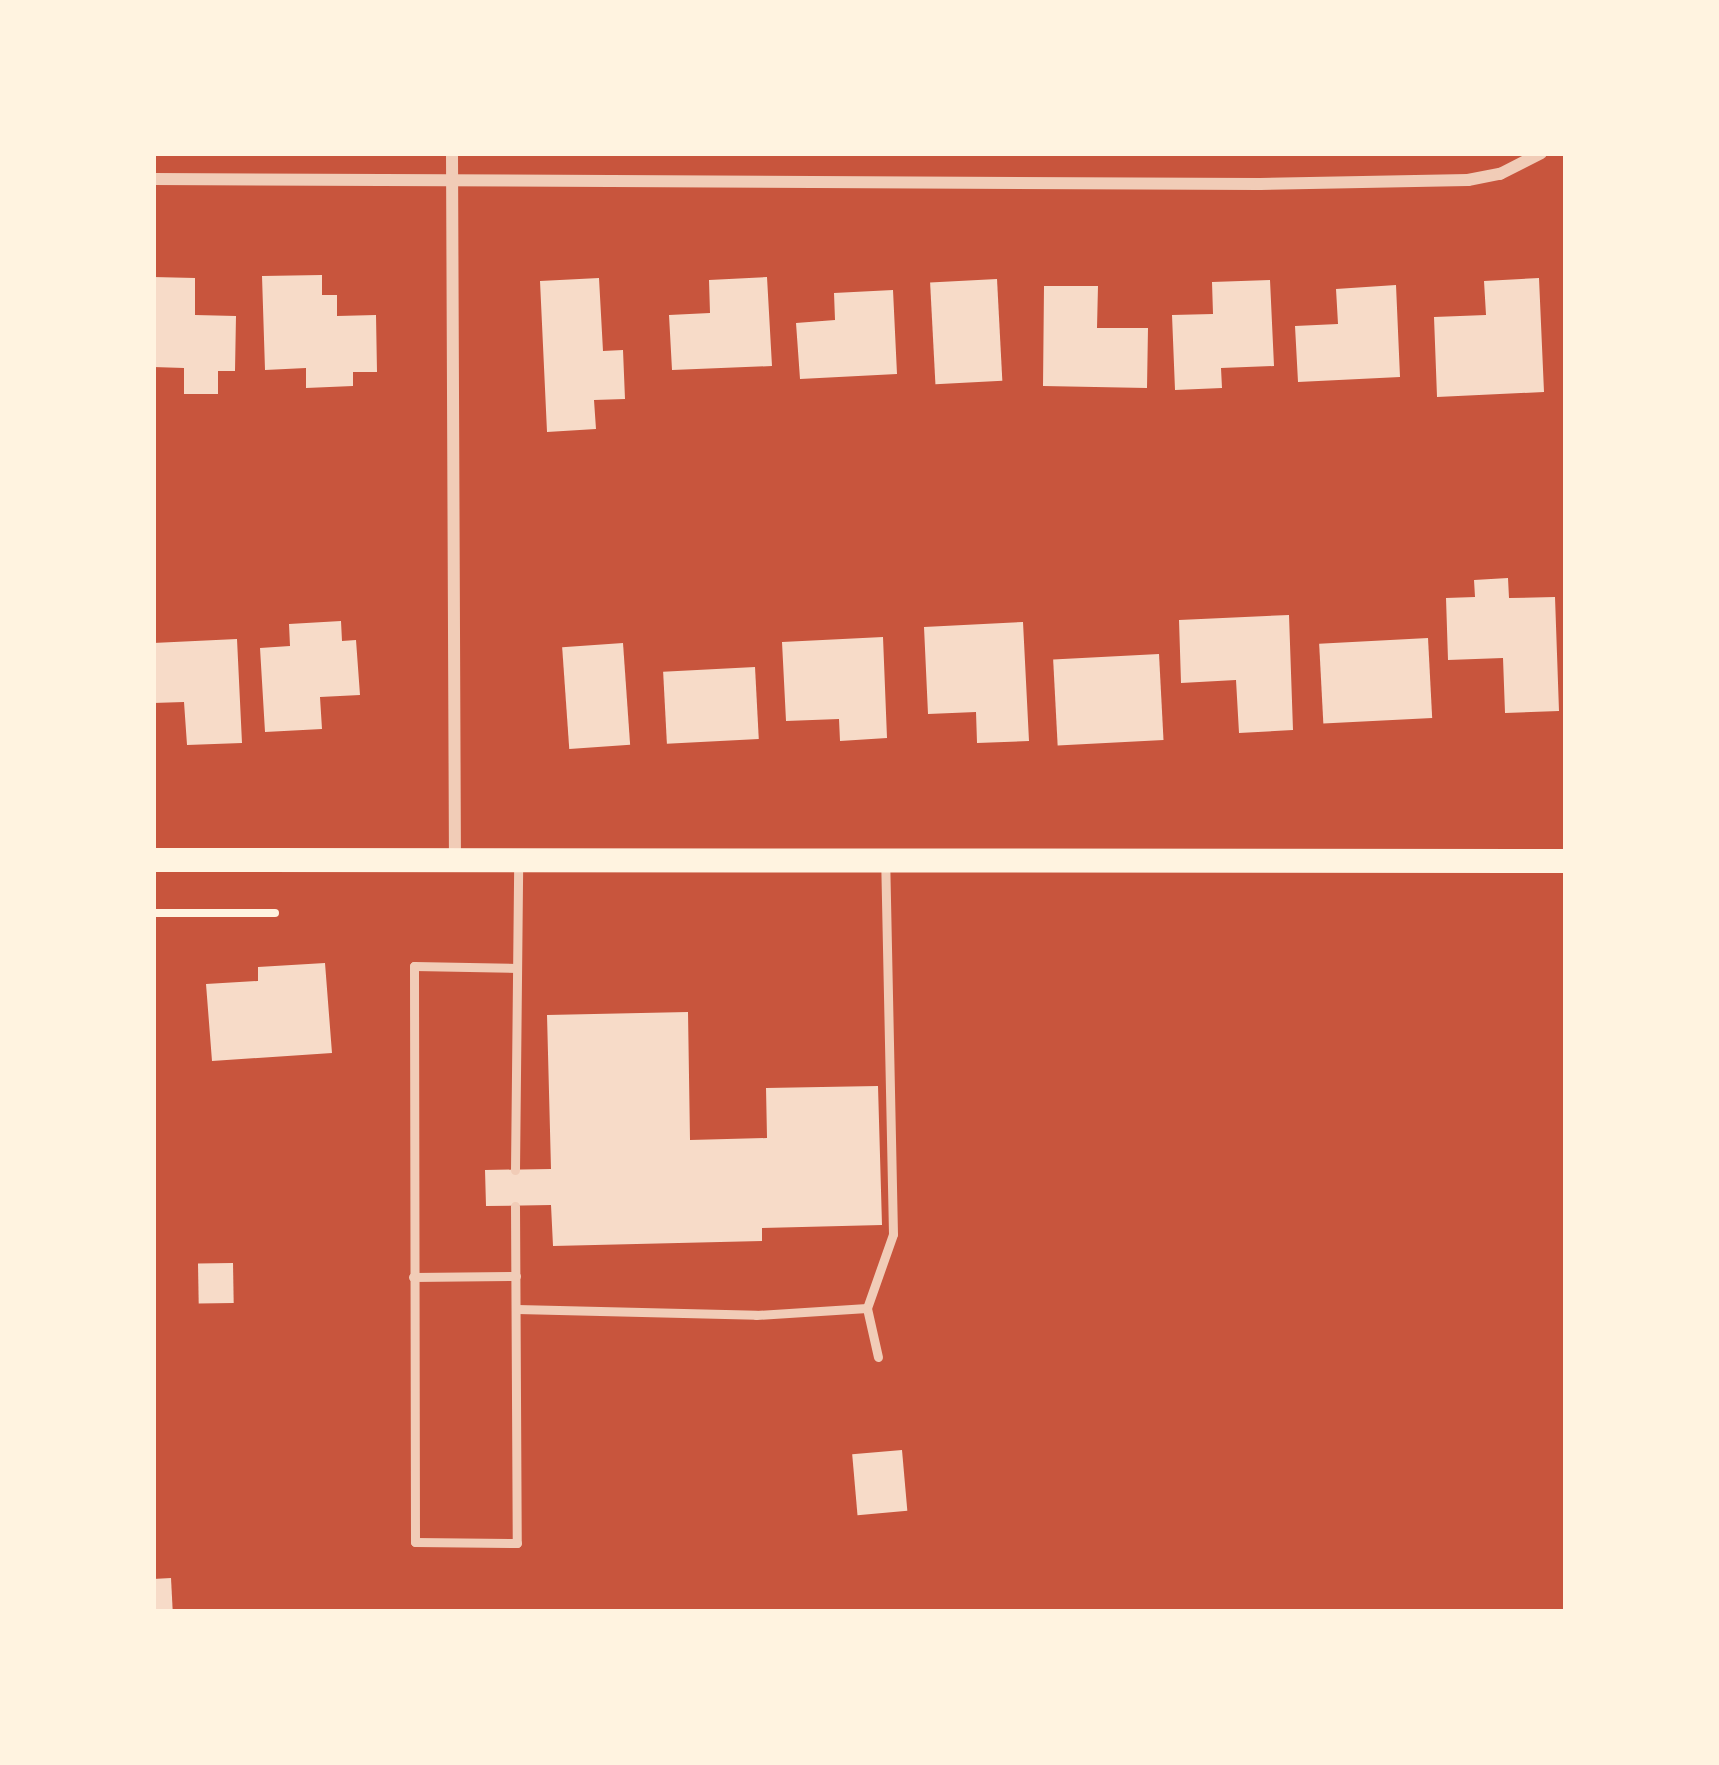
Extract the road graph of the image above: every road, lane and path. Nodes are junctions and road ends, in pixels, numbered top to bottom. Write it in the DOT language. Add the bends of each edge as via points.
graph roads {
  1 [pos="452,153"];
  2 [pos="1541,153"];
  3 [pos="153,179"];
  4 [pos="452,181"];
  5 [pos="885,857"];
  6 [pos="153,860"];
  7 [pos="455,861"];
  8 [pos="518,861"];
  9 [pos="1566,861"];
  10 [pos="153,913"];
  11 [pos="275,914"];
  12 [pos="517,968"];
  13 [pos="515,1170"];
  14 [pos="515,1206"];
  15 [pos="413,1276"];
  16 [pos="516,1276"];
  17 [pos="867,1308"];
  18 [pos="517,1309"];
  19 [pos="878,1357"];
  1 -- 4 [label="street"];
  2 -- 4 [label="street" via="1468,180"];
  3 -- 4 [label="street"];
  4 -- 7 [label="street"];
  5 -- 8 [label="main road"];
  5 -- 9 [label="main road"];
  5 -- 17 [label="lane" via="893,1234"];
  6 -- 7 [label="main road"];
  7 -- 8 [label="main road"];
  8 -- 12 [label="lane"];
  10 -- 11 [label="path"];
  12 -- 13 [label="lane"];
  12 -- 15 [label="lane" via="414,965"];
  14 -- 16 [label="lane"];
  15 -- 16 [label="lane"];
  15 -- 18 [label="lane" via="416,1542 517,1543"];
  16 -- 18 [label="lane"];
  17 -- 18 [label="lane" via="756,1315"];
  17 -- 19 [label="lane"];
}
